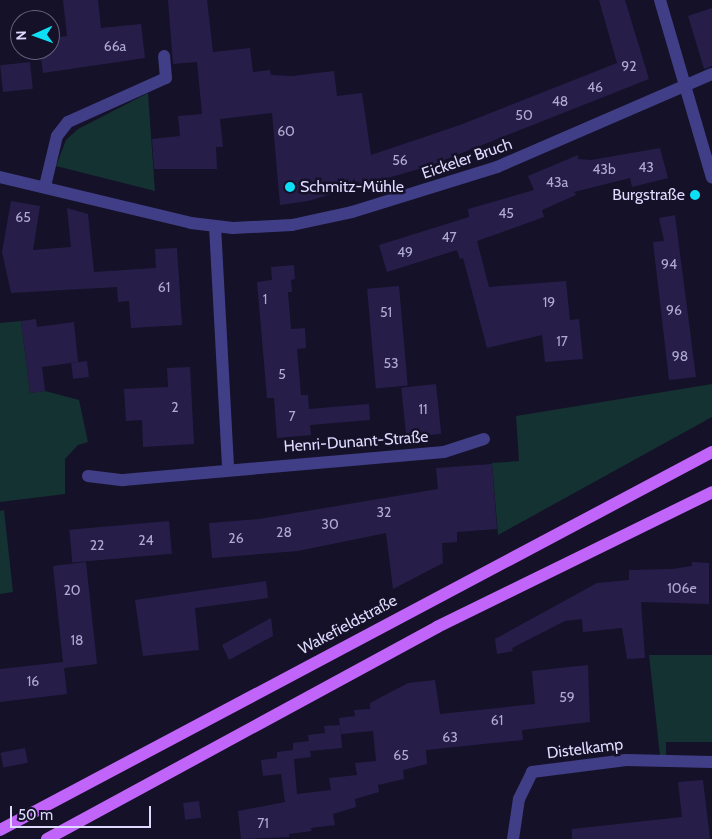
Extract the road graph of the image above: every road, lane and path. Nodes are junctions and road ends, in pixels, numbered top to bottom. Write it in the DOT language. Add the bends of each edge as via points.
graph roads {
  1 [pos="660,0"];
  2 [pos="164,56"];
  3 [pos="712,74"];
  4 [pos="686,85"];
  5 [pos="0,177"];
  6 [pos="712,178"];
  7 [pos="45,186"];
  8 [pos="215,226"];
  9 [pos="484,439"];
  10 [pos="712,452"];
  11 [pos="228,468"];
  12 [pos="88,476"];
  13 [pos="712,492"];
  14 [pos="712,762"];
  15 [pos="0,830"];
  16 [pos="47,839"];
  17 [pos="513,839"];
  1 -- 4 [label="street"];
  2 -- 7 [label="street" via="166,78 68,122 57,136"];
  3 -- 4 [label="street, Eickeler Bruch"];
  4 -- 6 [label="street"];
  4 -- 8 [label="street, Eickeler Bruch" via="523,157 431,189 292,225"];
  5 -- 7 [label="street, Eickeler Bruch"];
  7 -- 8 [label="street, Eickeler Bruch" via="158,216"];
  8 -- 11 [label="street"];
  9 -- 11 [label="street, Henri-Dunant-Straße" via="444,452"];
  10 -- 15 [label="main road, Wakefieldstraße"];
  11 -- 12 [label="street, Henri-Dunant-Straße" via="123,480"];
  13 -- 16 [label="main road" via="437,627"];
  14 -- 17 [label="street, Distelkamp" via="626,760 532,772 519,799"];
}
